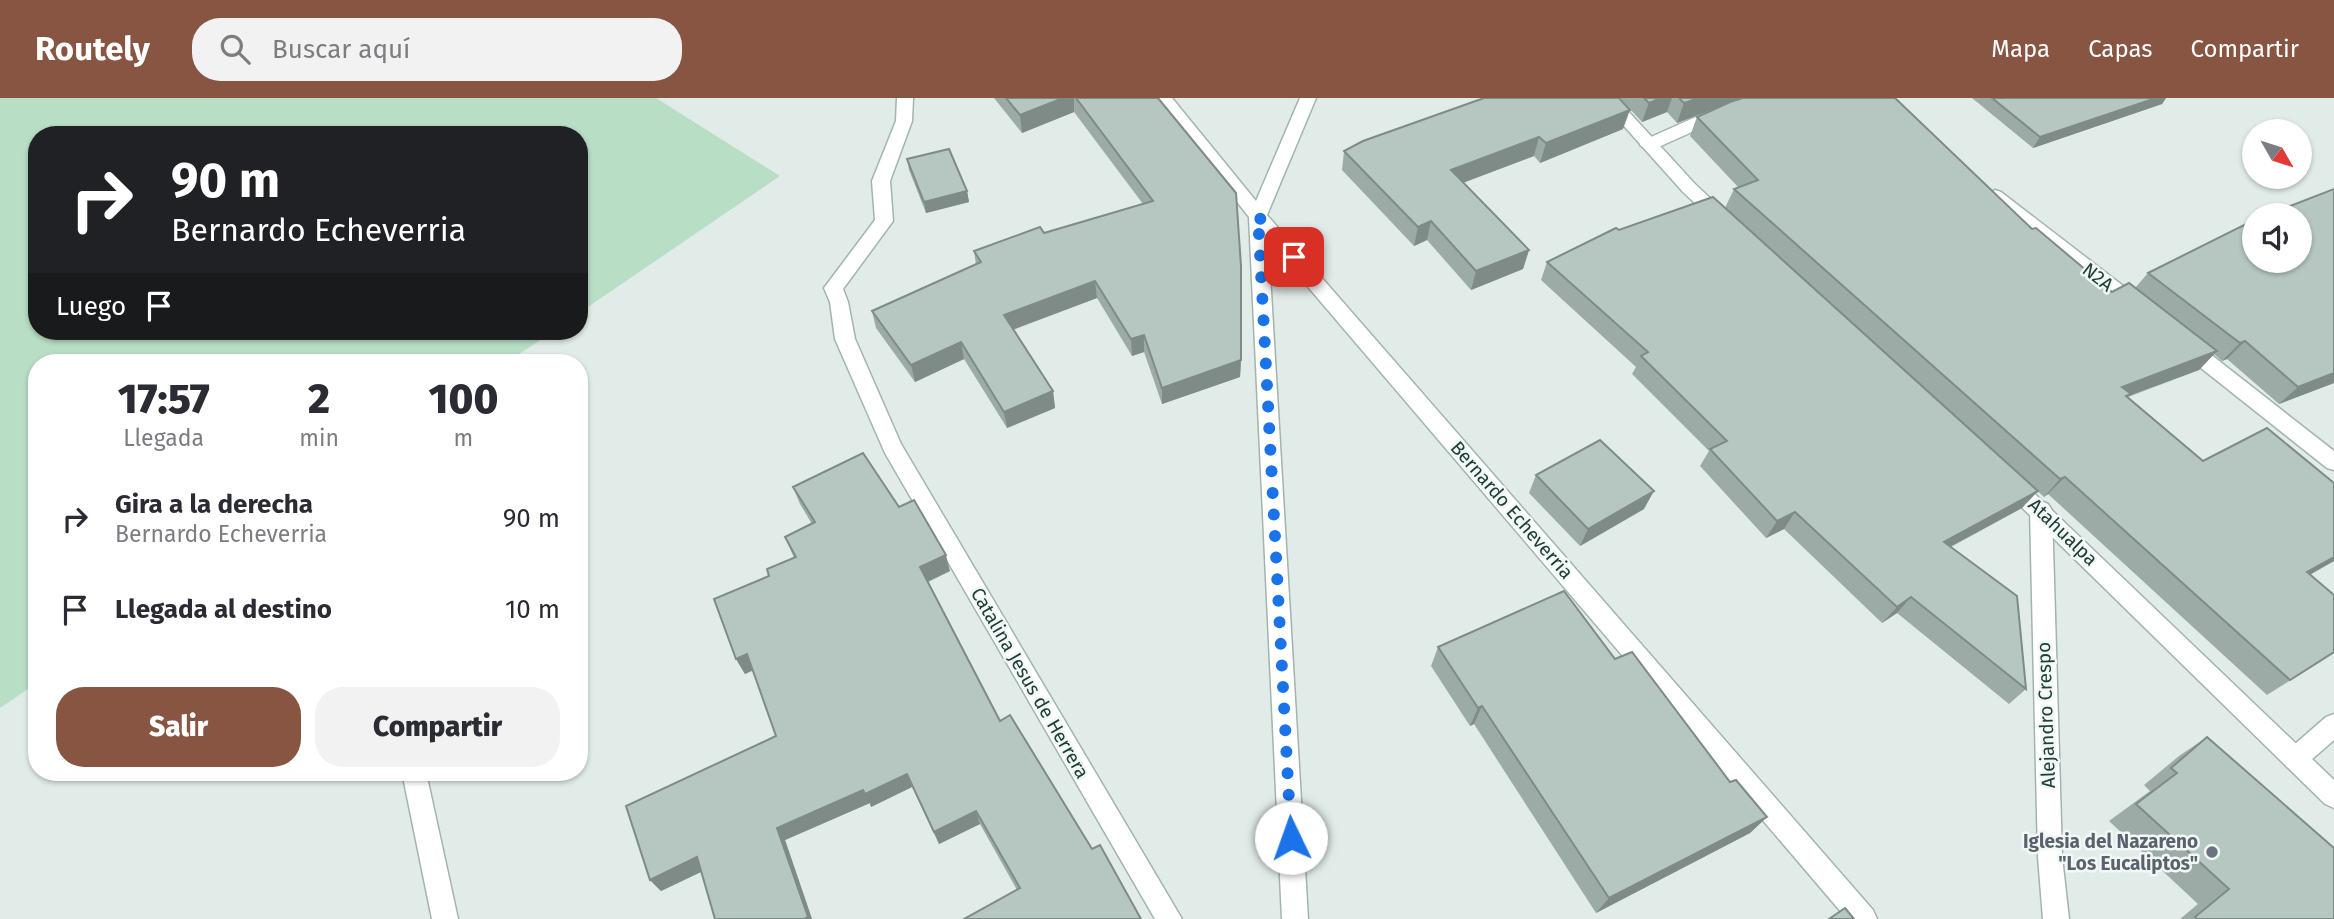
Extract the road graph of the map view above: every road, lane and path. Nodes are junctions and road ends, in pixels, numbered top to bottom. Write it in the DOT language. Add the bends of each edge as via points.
graph roads {
  1 [pos="905,98"];
  2 [pos="1163,98"];
  3 [pos="1308,98"];
  4 [pos="1607,98"];
  5 [pos="1766,98"];
  6 [pos="1648,145"];
  7 [pos="1995,196"];
  8 [pos="1258,216"];
  9 [pos="1739,234"];
  10 [pos="2148,316"];
  11 [pos="2170,333"];
  12 [pos="2334,461"];
  13 [pos="1990,464"];
  14 [pos="2040,510"];
  15 [pos="2334,725"];
  16 [pos="2295,759"];
  17 [pos="416,781"];
  18 [pos="2334,796"];
  19 [pos="445,919"];
  20 [pos="1169,919"];
  21 [pos="1295,919"];
  22 [pos="1864,919"];
  23 [pos="2056,919"];
  1 -- 20 [label="street, Catalina Jesus de Herrera" via="904,121 881,181 884,220 833,288 845,338 892,447"];
  2 -- 8 [label="street, Bernardo Echeverria"];
  3 -- 8 [label="street"];
  4 -- 6 [label="street"];
  5 -- 6 [label="street"];
  6 -- 9 [label="street"];
  7 -- 10 [label="street, N2A"];
  8 -- 21 [label="street"];
  8 -- 22 [label="street, Bernardo Echeverria"];
  11 -- 12 [label="street"];
  13 -- 14 [label="street, Atahualpa"];
  14 -- 16 [label="street, Atahualpa"];
  14 -- 23 [label="street, Alejandro Crespo" via="2050,858"];
  15 -- 16 [label="street"];
  16 -- 18 [label="street, Atahualpa"];
  17 -- 19 [label="street"];
}
